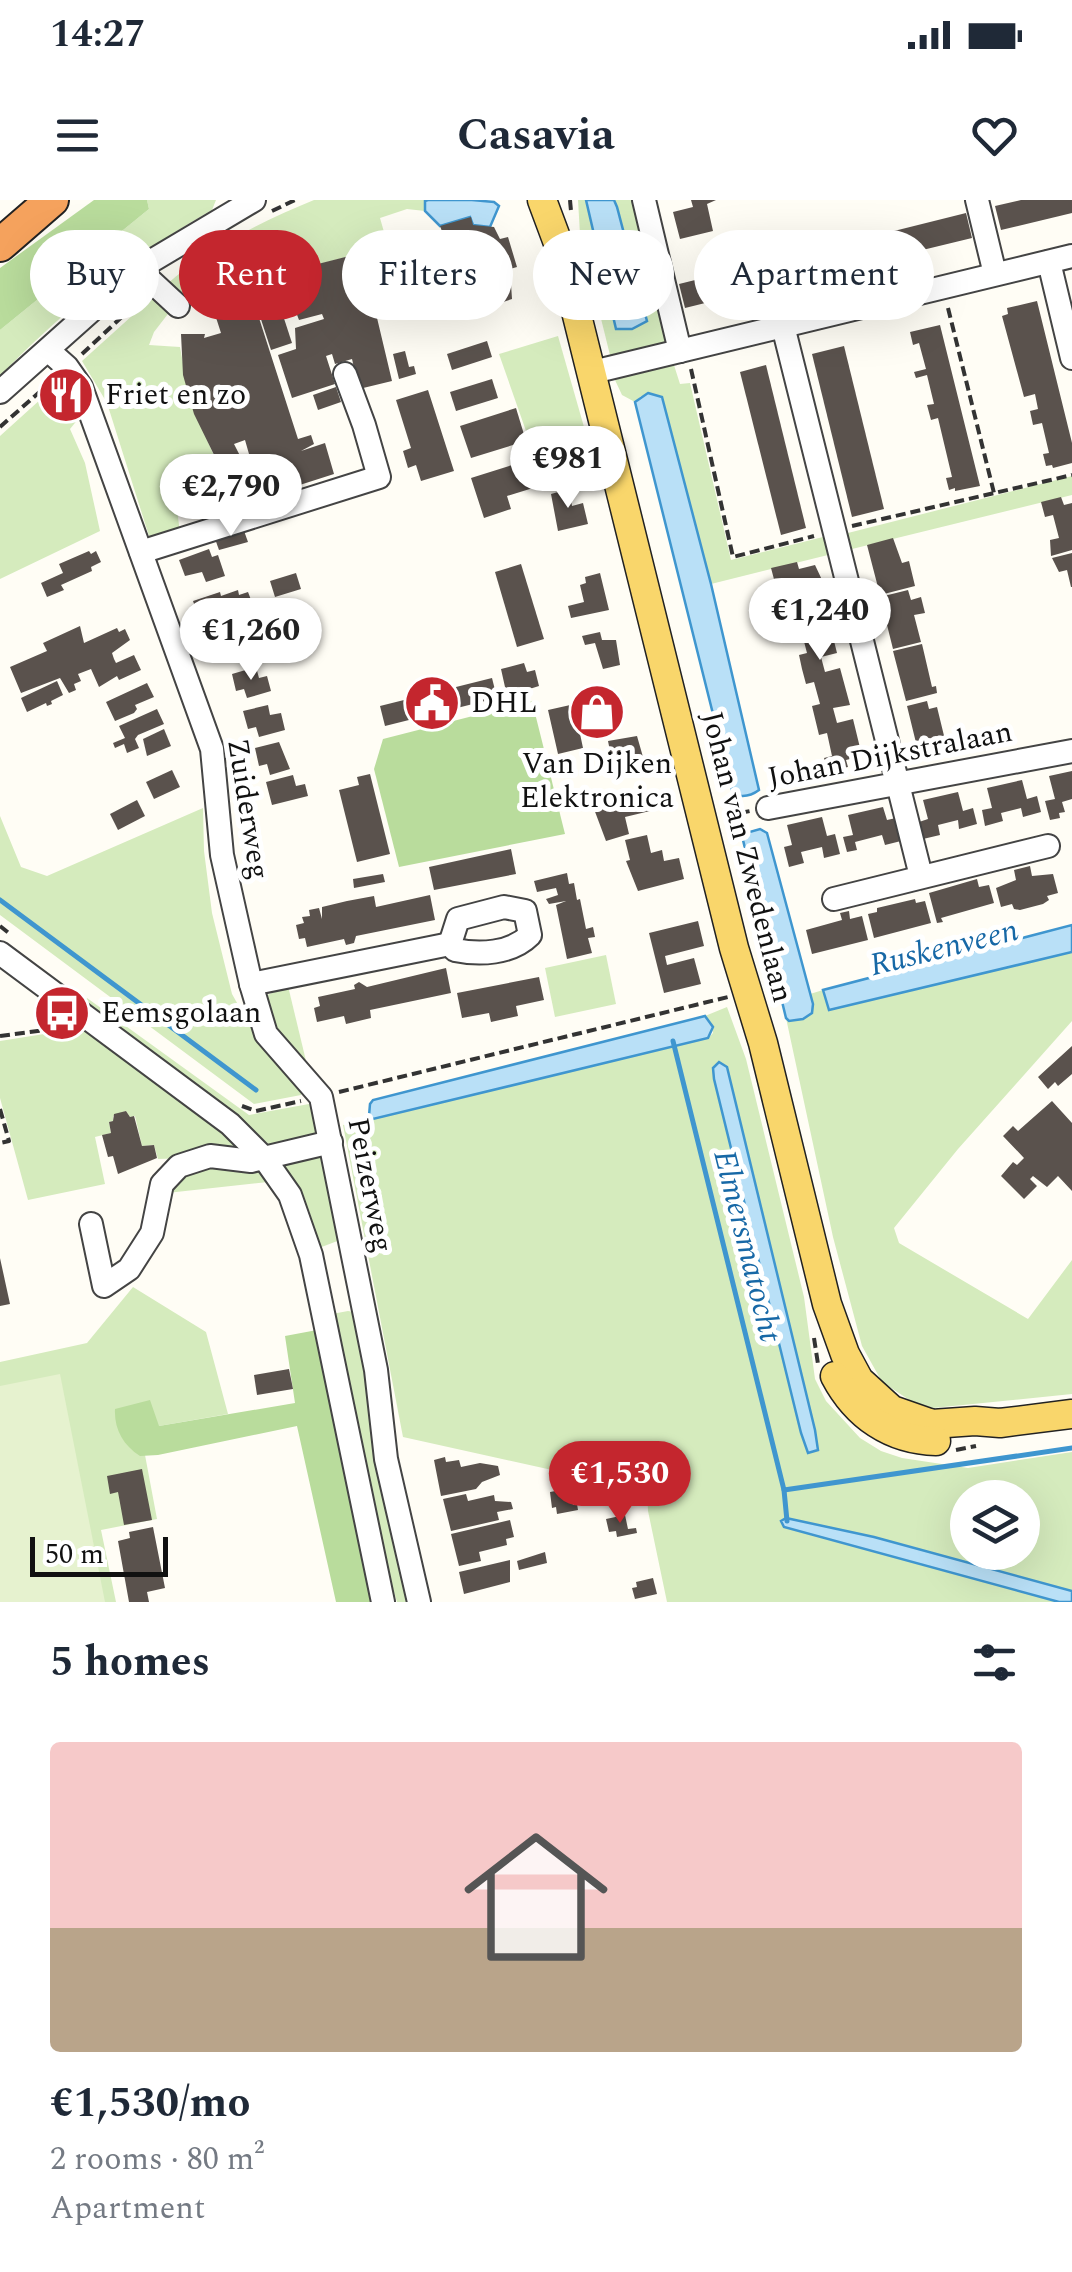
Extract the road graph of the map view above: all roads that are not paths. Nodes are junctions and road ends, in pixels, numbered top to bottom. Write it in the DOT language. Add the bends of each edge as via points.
graph roads {
  1 [pos="52,200"];
  2 [pos="542,200"];
  3 [pos="558,200"];
  4 [pos="644,200"];
  5 [pos="977,200"];
  6 [pos="246,202"];
  7 [pos="554,230"];
  8 [pos="560,230"];
  9 [pos="0,244"];
  10 [pos="159,256"];
  11 [pos="1060,259"];
  12 [pos="995,274"];
  13 [pos="159,288"];
  14 [pos="178,306"];
  15 [pos="83,320"];
  16 [pos="579,320"];
  17 [pos="783,326"];
  18 [pos="49,351"];
  19 [pos="680,351"];
  20 [pos="1072,358"];
  21 [pos="592,372"];
  22 [pos="345,374"];
  23 [pos="0,392"];
  24 [pos="141,552"];
  25 [pos="1072,751"];
  26 [pos="897,784"];
  27 [pos="768,808"];
  28 [pos="1048,846"];
  29 [pos="921,876"];
  30 [pos="834,899"];
  31 [pos="450,944"];
  32 [pos="7,945"];
  33 [pos="250,984"];
  34 [pos="321,1097"];
  35 [pos="331,1142"];
  36 [pos="264,1158"];
  37 [pos="91,1224"];
  38 [pos="1072,1414"];
  39 [pos="384,1595"];
  40 [pos="419,1602"];
  1 -- 9 [label="highway"];
  2 -- 7 [label="main road, Johan van Zwedenlaan"];
  3 -- 8 [label="main road, Johan van Zwedenlaan"];
  4 -- 19 [label="street"];
  5 -- 12 [label="street"];
  6 -- 10 [label="street"];
  11 -- 12 [label="street"];
  11 -- 20 [label="street"];
  12 -- 17 [label="street"];
  13 -- 14 [label="street"];
  15 -- 18 [label="street"];
  16 -- 21 [label="main road, Johan van Zwedenlaan"];
  17 -- 19 [label="street"];
  17 -- 26 [label="street"];
  18 -- 23 [label="street"];
  18 -- 24 [label="street, Zuiderweg" via="81,387"];
  19 -- 21 [label="street"];
  21 -- 38 [label="main road, Johan van Zwedenlaan" via="734,948 827,1304 851,1367 880,1402 932,1424"];
  22 -- 24 [label="street" via="379,476"];
  24 -- 33 [label="street, Zuiderweg" via="212,749 222,856"];
  25 -- 26 [label="street, Johan Dijkstralaan"];
  26 -- 27 [label="street, Johan Dijkstralaan"];
  26 -- 29 [label="street"];
  28 -- 29 [label="street"];
  29 -- 30 [label="street"];
  31 -- 33 [label="street"];
  32 -- 36 [label="street" via="76,1009 230,1124"];
  33 -- 34 [label="street, Zuiderweg" via="266,1034"];
  34 -- 35 [label="street, Peizerweg"];
  35 -- 36 [label="street"];
  35 -- 40 [label="street, Peizerweg" via="376,1370 386,1459"];
  36 -- 37 [label="street" via="199,1158 170,1172 152,1233 129,1269 104,1286"];
  36 -- 39 [label="street" via="305,1232"];
}
